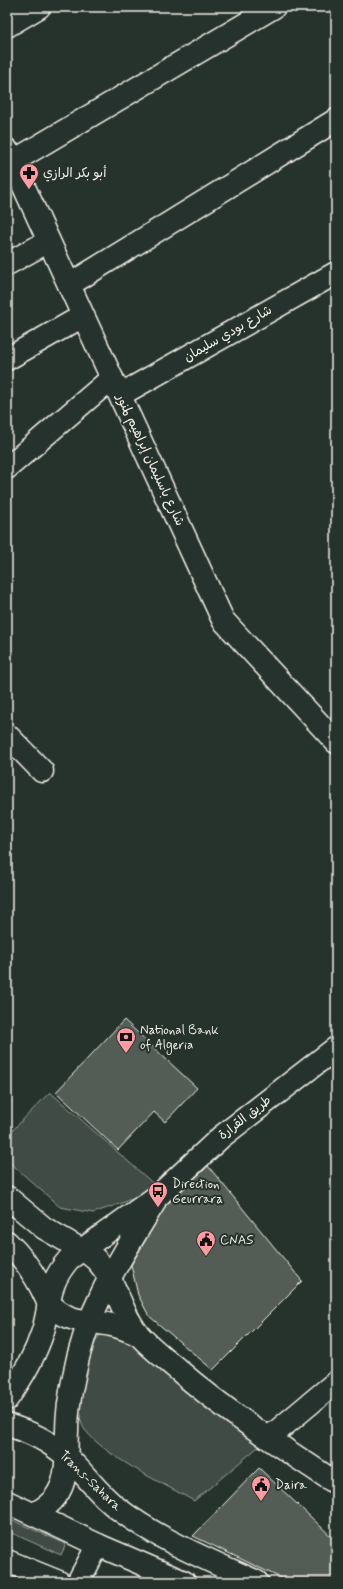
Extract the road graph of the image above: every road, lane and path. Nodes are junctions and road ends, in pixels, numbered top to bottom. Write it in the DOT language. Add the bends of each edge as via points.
graph roads {
  1 [pos="39,7"];
  2 [pos="274,7"];
  3 [pos="7,26"];
  4 [pos="336,120"];
  5 [pos="10,156"];
  6 [pos="49,241"];
  7 [pos="7,264"];
  8 [pos="336,273"];
  9 [pos="69,285"];
  10 [pos="83,316"];
  11 [pos="7,359"];
  12 [pos="116,387"];
  13 [pos="7,468"];
  14 [pos="7,735"];
  15 [pos="336,742"];
  16 [pos="42,771"];
  17 [pos="336,1048"];
  18 [pos="159,1195"];
  19 [pos="7,1197"];
  20 [pos="7,1242"];
  21 [pos="82,1250"];
  22 [pos="109,1276"];
  23 [pos="48,1302"];
  24 [pos="90,1322"];
  25 [pos="139,1335"];
  26 [pos="336,1382"];
  27 [pos="7,1399"];
  28 [pos="7,1425"];
  29 [pos="270,1437"];
  30 [pos="66,1456"];
  31 [pos="336,1483"];
  32 [pos="7,1502"];
  33 [pos="33,1514"];
  34 [pos="98,1545"];
  35 [pos="7,1561"];
  36 [pos="59,1582"];
  37 [pos="78,1582"];
  38 [pos="184,1582"];
  39 [pos="257,1582"];
  1 -- 3 [label="street"];
  2 -- 5 [label="street"];
  4 -- 9 [label="street"];
  5 -- 6 [label="street, شارع باسليمان إبراهيم لمنور"];
  6 -- 7 [label="street"];
  6 -- 9 [label="street, شارع باسليمان إبراهيم لمنور"];
  8 -- 12 [label="street, شارع بودي سليمان"];
  9 -- 10 [label="street, شارع باسليمان إبراهيم لمنور"];
  10 -- 11 [label="street"];
  10 -- 12 [label="street, شارع باسليمان إبراهيم لمنور"];
  12 -- 13 [label="street, شارع بودي سليمان"];
  12 -- 15 [label="street, شارع باسليمان إبراهيم لمنور" via="223,620"];
  14 -- 16 [label="street"];
  17 -- 18 [label="street, طريق القرارة" via="221,1137"];
  18 -- 21 [label="street"];
  18 -- 22 [label="street"];
  19 -- 21 [label="street" via="44,1228"];
  20 -- 23 [label="street" via="27,1264"];
  21 -- 22 [label="street" via="98,1260"];
  21 -- 23 [label="street" via="69,1259 59,1271"];
  22 -- 24 [label="street"];
  22 -- 25 [label="street" via="122,1306"];
  23 -- 24 [label="street" via="71,1320"];
  23 -- 27 [label="street" via="43,1329 34,1354 22,1379"];
  24 -- 25 [label="street" via="116,1326"];
  24 -- 30 [label="street" via="74,1374"];
  25 -- 29 [label="street" via="209,1397"];
  26 -- 29 [label="street"];
  28 -- 30 [label="street, Trans-Sahara" via="29,1432"];
  29 -- 31 [label="street"];
  30 -- 33 [label="street" via="64,1481 60,1492 44,1509"];
  30 -- 39 [label="street, Trans-Sahara" via="90,1484 115,1507 143,1527"];
  32 -- 33 [label="street"];
  33 -- 34 [label="street"];
  34 -- 37 [label="street"];
  34 -- 38 [label="street"];
  35 -- 36 [label="street"];
}
